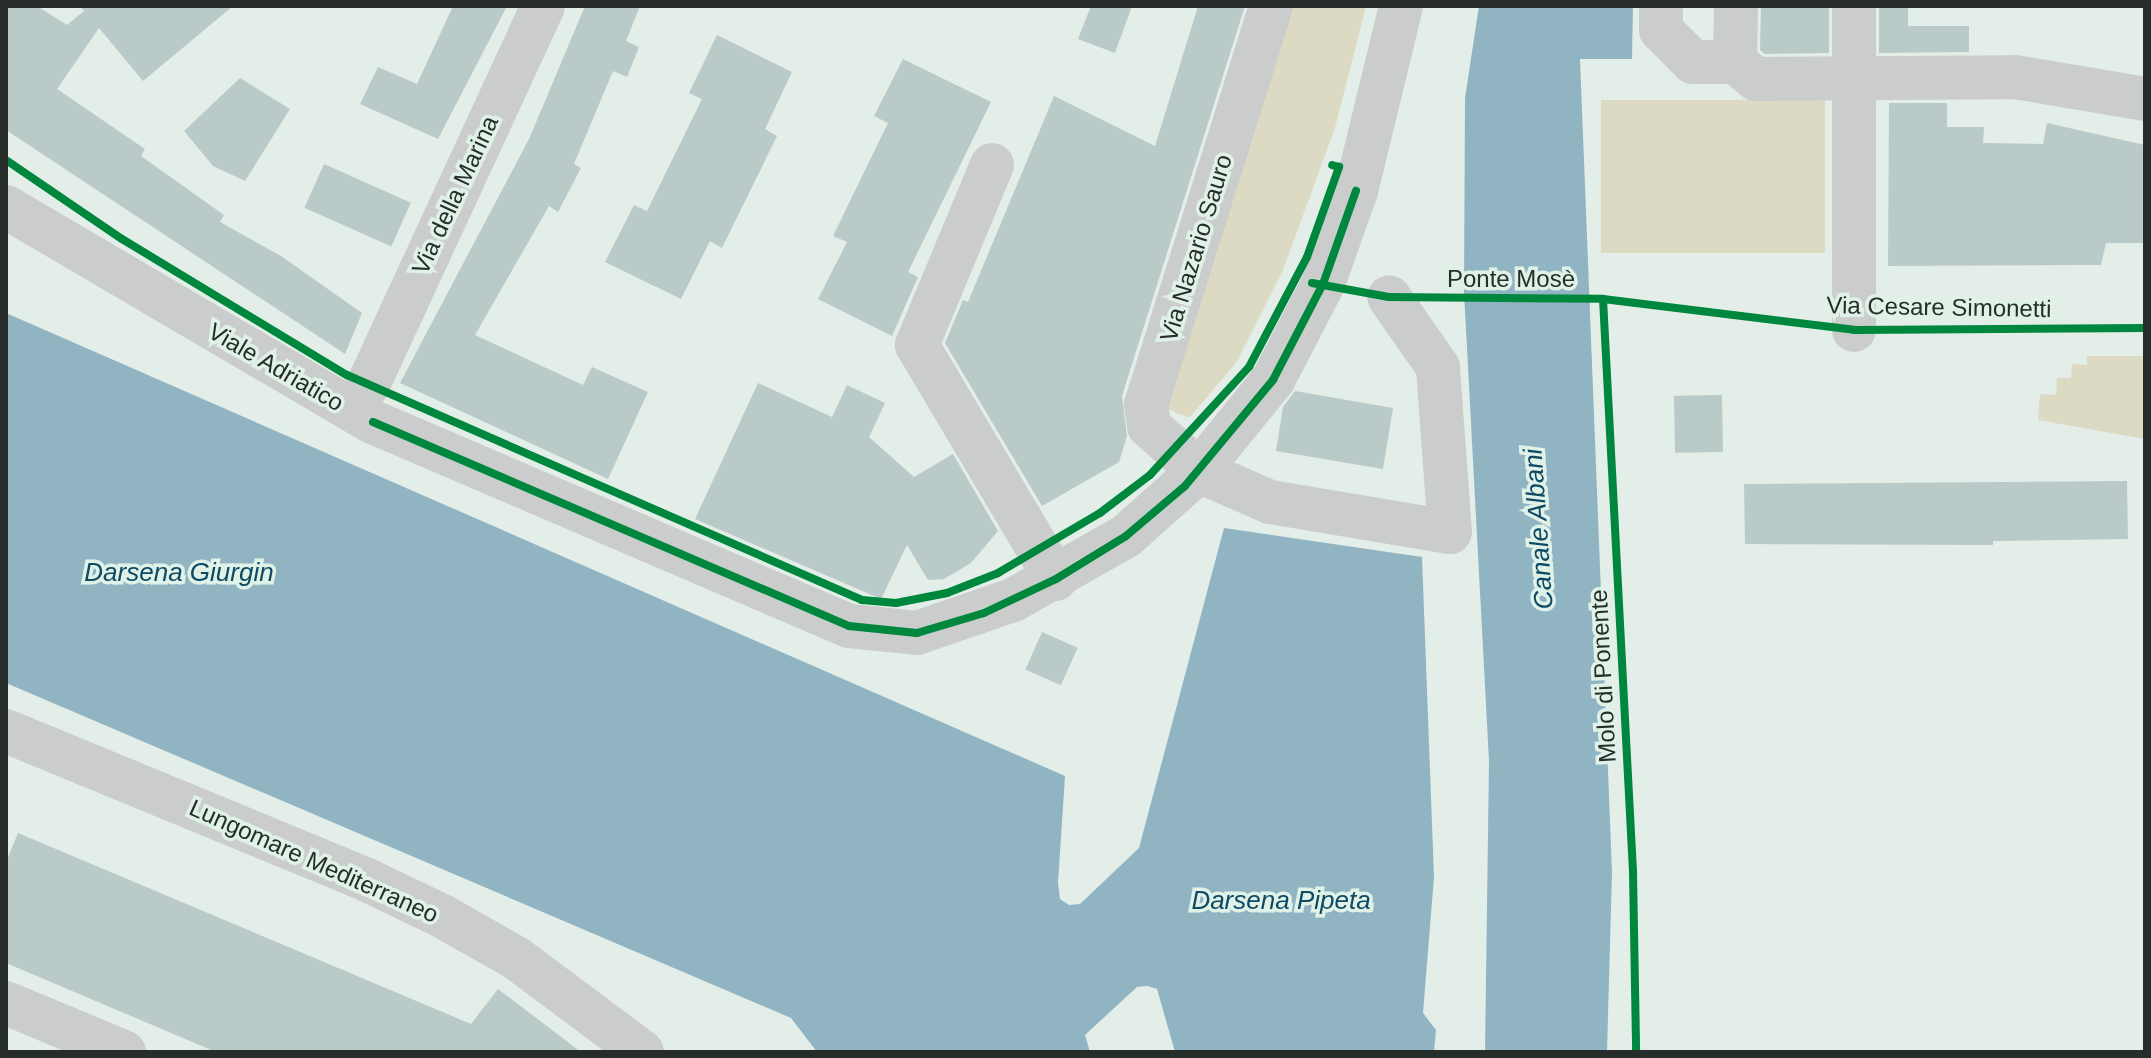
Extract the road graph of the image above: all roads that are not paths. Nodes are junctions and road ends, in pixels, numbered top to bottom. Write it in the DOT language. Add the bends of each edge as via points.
graph roads {
  1 [pos="543,6"];
  2 [pos="1271,6"];
  3 [pos="1401,6"];
  4 [pos="1661,6"];
  5 [pos="1736,6"];
  6 [pos="1854,6"];
  7 [pos="1735,62"];
  8 [pos="1854,78"];
  9 [pos="2145,99"];
  10 [pos="992,165"];
  11 [pos="6,207"];
  12 [pos="1389,297"];
  13 [pos="1854,330"];
  14 [pos="368,385"];
  15 [pos="1199,471"];
  16 [pos="1056,579"];
  17 [pos="6,731"];
  18 [pos="6,1003"];
  19 [pos="124,1052"];
  20 [pos="642,1052"];
  1 -- 14 [label="street, Via della Marina"];
  2 -- 15 [label="street, Via Nazario Sauro" via="1146,404 1149,426"];
  3 -- 15 [label="street" via="1356,191 1323,284 1273,380"];
  4 -- 7 [label="street" via="1661,30 1693,62"];
  5 -- 7 [label="street"];
  6 -- 8 [label="street"];
  7 -- 8 [label="street" via="1756,79"];
  8 -- 9 [label="street" via="2015,77"];
  8 -- 13 [label="street"];
  10 -- 16 [label="street" via="917,345"];
  11 -- 16 [label="street, Viale Adriatico" via="373,422 849,626 917,633 984,613"];
  12 -- 15 [label="street, Via Nazario Sauro" via="1438,367 1450,532 1270,502"];
  15 -- 16 [label="street" via="1126,536"];
  17 -- 20 [label="street, Lungomare Mediterraneo" via="442,916 516,958"];
  18 -- 19 [label="street"];
}
